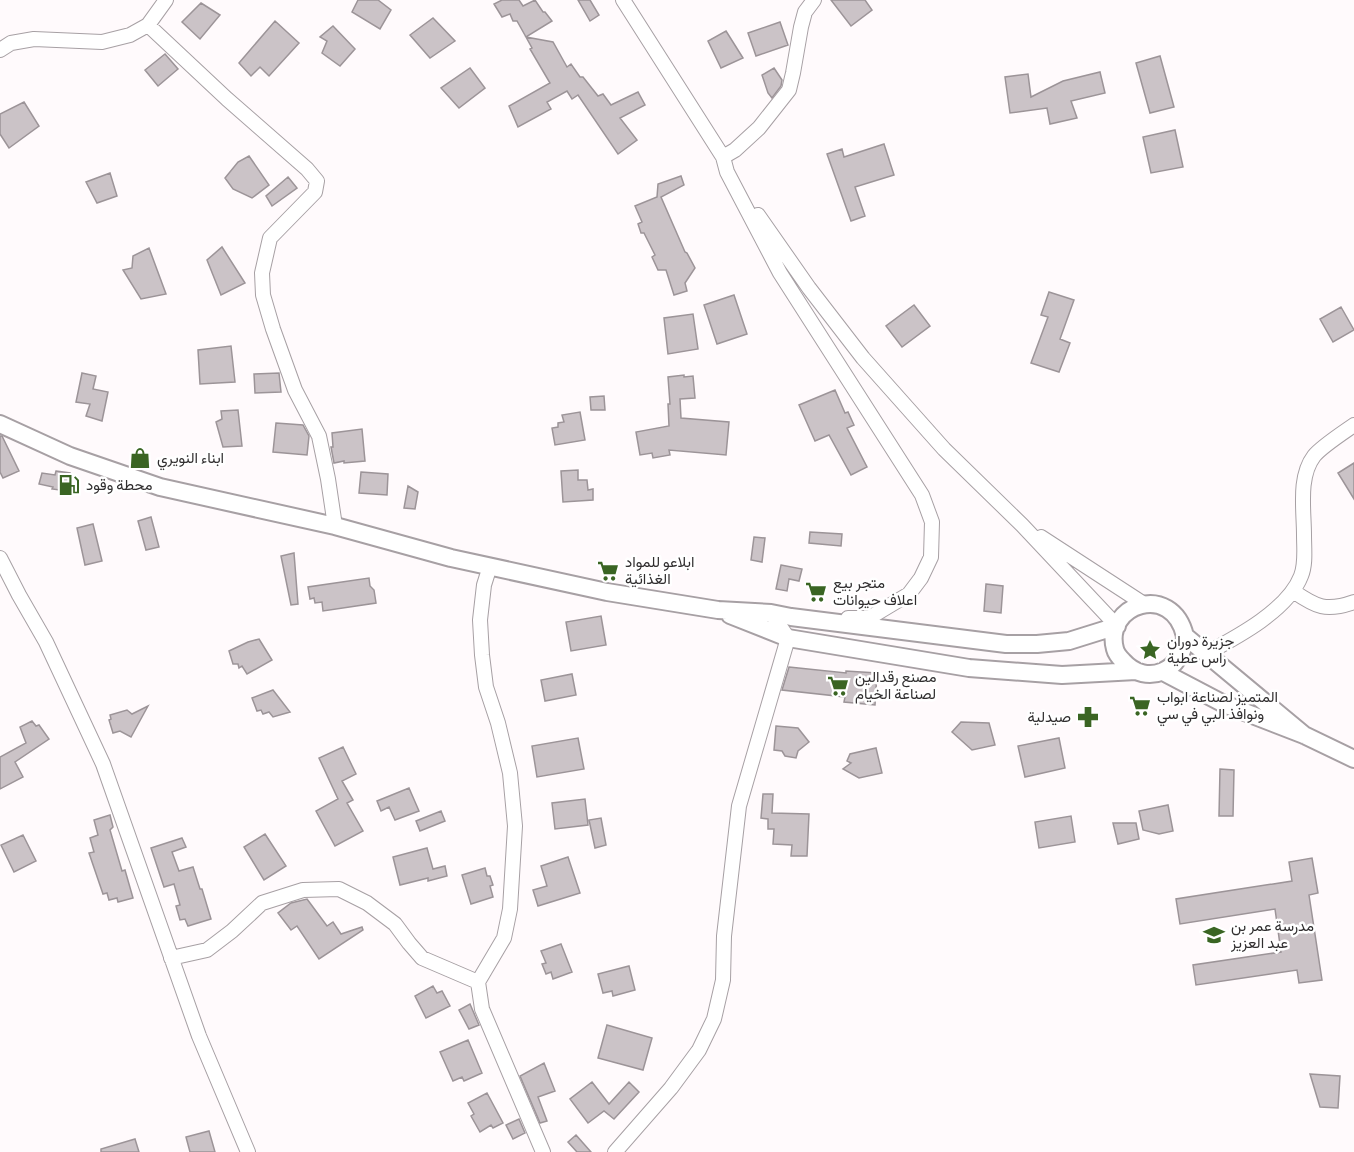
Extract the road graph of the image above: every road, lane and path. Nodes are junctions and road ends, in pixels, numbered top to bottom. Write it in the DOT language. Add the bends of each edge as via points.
graph roads {
  1 [pos="166,0"];
  2 [pos="623,0"];
  3 [pos="814,0"];
  4 [pos="148,25"];
  5 [pos="4,42"];
  6 [pos="723,157"];
  7 [pos="727,172"];
  8 [pos="0,424"];
  9 [pos="1354,424"];
  10 [pos="1022,525"];
  11 [pos="334,526"];
  12 [pos="0,558"];
  13 [pos="490,566"];
  14 [pos="1293,591"];
  15 [pos="1354,602"];
  16 [pos="1144,604"];
  17 [pos="718,610"];
  18 [pos="771,613"];
  19 [pos="791,617"];
  20 [pos="1117,626"];
  21 [pos="1185,636"];
  22 [pos="788,638"];
  23 [pos="1207,653"];
  24 [pos="1136,671"];
  25 [pos="1163,672"];
  26 [pos="1304,735"];
  27 [pos="1354,759"];
  28 [pos="171,958"];
  29 [pos="478,982"];
  30 [pos="248,1152"];
  31 [pos="543,1152"];
  32 [pos="615,1152"];
  1 -- 4 [label="street"];
  2 -- 6 [label="street"];
  3 -- 6 [label="street" via="801,27 789,90 759,128"];
  4 -- 5 [label="street" via="130,35 102,42"];
  4 -- 11 [label="street" via="317,181 315,192 270,238 262,273 263,295 295,390 319,436"];
  6 -- 7 [label="street"];
  7 -- 10 [label="street" via="863,358 944,449"];
  7 -- 19 [label="street" via="780,273 922,495 932,522 931,557 909,594 869,618"];
  8 -- 11 [label="main road" via="70,456 160,487"];
  9 -- 14 [label="street" via="1315,454 1306,470 1305,563"];
  10 -- 16 [label="street"];
  10 -- 20 [label="street"];
  11 -- 13 [label="main road"];
  12 -- 28 [label="street" via="46,642 103,764"];
  13 -- 17 [label="main road" via="607,592"];
  13 -- 29 [label="street" via="480,620 482,655 486,687 510,773 515,826 510,909 504,938"];
  14 -- 15 [label="street" via="1311,604 1327,608"];
  14 -- 23 [label="street" via="1253,627"];
  16 -- 20 [label="main road" via="1128,612"];
  16 -- 21 [label="main road" via="1171,611 1183,626"];
  17 -- 18 [label="main road"];
  17 -- 22 [label="main road"];
  18 -- 19 [label="main road"];
  18 -- 22 [label="street"];
  19 -- 20 [label="main road" via="1006,644 1069,640"];
  20 -- 24 [label="main road" via="1115,650"];
  21 -- 23 [label="main road"];
  21 -- 25 [label="main road" via="1178,660"];
  22 -- 24 [label="main road" via="969,668 1062,675"];
  22 -- 32 [label="street" via="739,807 724,936 723,980 714,1019 699,1050 671,1088"];
  23 -- 26 [label="main road"];
  24 -- 25 [label="main road"];
  25 -- 26 [label="main road" via="1224,704"];
  26 -- 27 [label="main road"];
  28 -- 29 [label="street" via="207,950 262,903 303,890 339,889 395,924 422,958"];
  28 -- 30 [label="street"];
  29 -- 31 [label="street" via="482,1009"];
}
